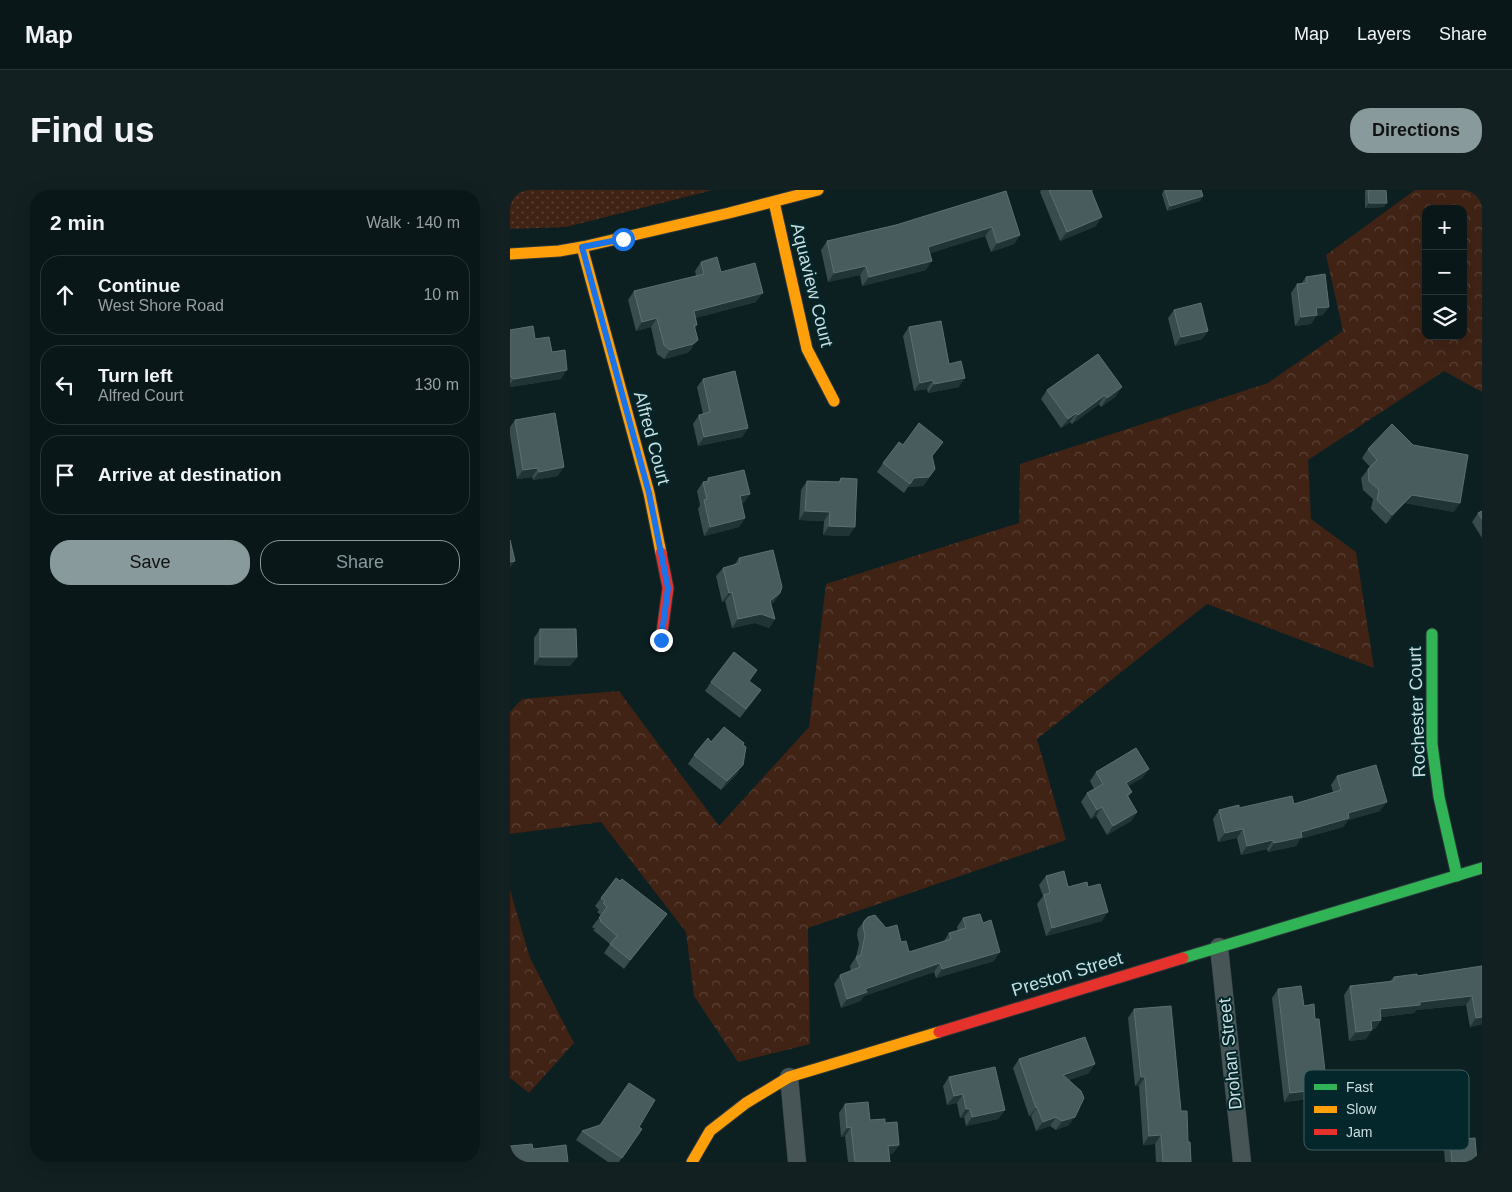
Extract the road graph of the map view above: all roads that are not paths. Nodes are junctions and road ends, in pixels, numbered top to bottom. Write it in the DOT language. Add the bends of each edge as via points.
graph roads {
  1 [pos="818,190"];
  2 [pos="774,202"];
  3 [pos="582,247"];
  4 [pos="510,254"];
  5 [pos="834,401"];
  6 [pos="1432,634"];
  7 [pos="661,640"];
  8 [pos="1482,868"];
  9 [pos="1457,876"];
  10 [pos="1218,946"];
  11 [pos="789,1077"];
  12 [pos="692,1162"];
  13 [pos="797,1162"];
  14 [pos="1242,1162"];
  1 -- 2 [label="street"];
  2 -- 3 [label="street"];
  2 -- 5 [label="street, Aquaview Court" via="807,349"];
  3 -- 4 [label="street"];
  3 -- 7 [label="street, Alfred Court" via="649,493 668,588"];
  6 -- 9 [label="street, Rochester Court" via="1432,744 1439,797"];
  8 -- 9 [label="street, Preston Street"];
  9 -- 10 [label="street, Preston Street"];
  10 -- 11 [label="street, Preston Street"];
  10 -- 14 [label="street, Drohan Street"];
  11 -- 12 [label="street, Preston Street" via="746,1103 710,1131"];
  11 -- 13 [label="street"];
}
